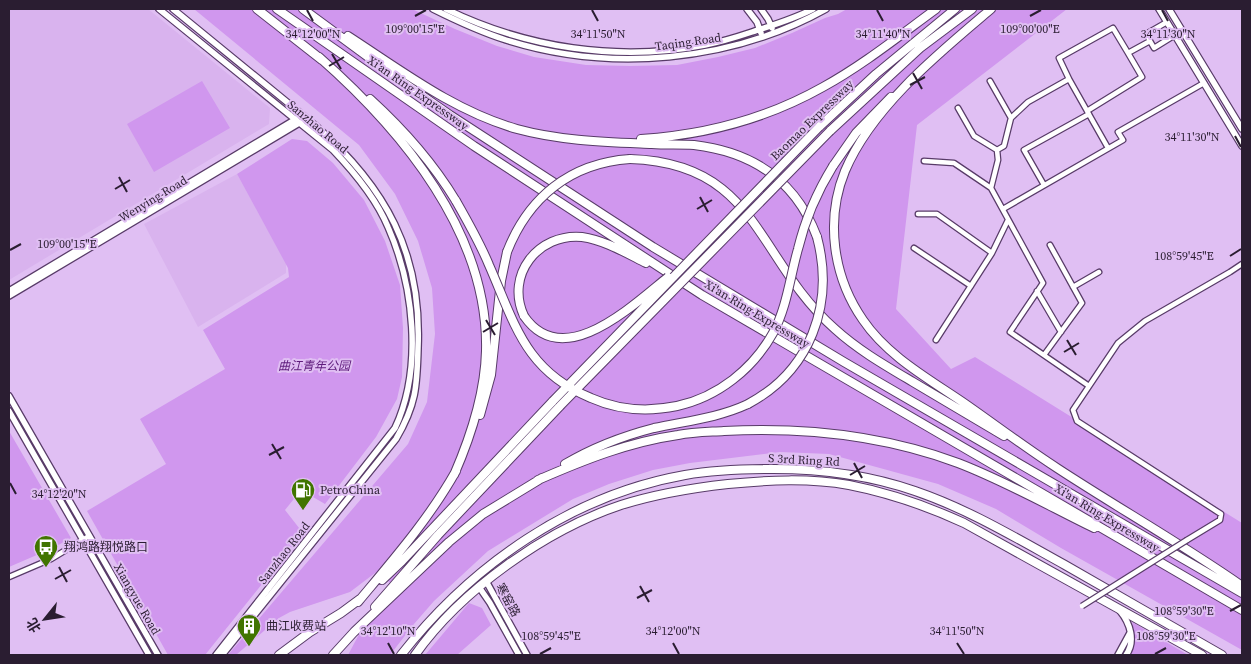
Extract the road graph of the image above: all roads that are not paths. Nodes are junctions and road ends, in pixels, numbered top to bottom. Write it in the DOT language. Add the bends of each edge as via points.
graph roads {
  1 [pos="159,9"];
  2 [pos="173,9"];
  3 [pos="256,9"];
  4 [pos="277,9"];
  5 [pos="304,9"];
  6 [pos="446,9"];
  7 [pos="747,9"];
  8 [pos="761,9"];
  9 [pos="813,9"];
  10 [pos="826,9"];
  11 [pos="936,9"];
  12 [pos="956,9"];
  13 [pos="972,9"];
  14 [pos="991,9"];
  15 [pos="1159,9"];
  16 [pos="1169,9"];
  17 [pos="438,10"];
  18 [pos="1167,22"];
  19 [pos="760,29"];
  20 [pos="772,29"];
  21 [pos="1175,35"];
  22 [pos="762,36"];
  23 [pos="1150,41"];
  24 [pos="1128,53"];
  25 [pos="319,57"];
  26 [pos="920,71"];
  27 [pos="1069,79"];
  28 [pos="990,81"];
  29 [pos="1204,83"];
  30 [pos="958,108"];
  31 [pos="1088,112"];
  32 [pos="304,117"];
  33 [pos="1011,118"];
  34 [pos="297,122"];
  35 [pos="1242,129"];
  36 [pos="612,141"];
  37 [pos="1242,146"];
  38 [pos="1108,148"];
  39 [pos="996,150"];
  40 [pos="924,161"];
  41 [pos="1044,185"];
  42 [pos="991,188"];
  43 [pos="1003,209"];
  44 [pos="918,214"];
  45 [pos="1008,220"];
  46 [pos="1050,245"];
  47 [pos="914,248"];
  48 [pos="992,253"];
  49 [pos="692,256"];
  50 [pos="1242,264"];
  51 [pos="1099,272"];
  52 [pos="971,286"];
  53 [pos="689,287"];
  54 [pos="1073,287"];
  55 [pos="9,291"];
  56 [pos="1037,291"];
  57 [pos="9,296"];
  58 [pos="1061,332"];
  59 [pos="936,340"];
  60 [pos="1044,355"];
  61 [pos="1090,386"];
  62 [pos="9,396"];
  63 [pos="9,411"];
  64 [pos="1055,467"];
  65 [pos="454,475"];
  66 [pos="538,480"];
  67 [pos="89,536"];
  68 [pos="82,540"];
  69 [pos="1150,556"];
  70 [pos="9,577"];
  71 [pos="486,581"];
  72 [pos="1242,586"];
  73 [pos="479,587"];
  74 [pos="1242,593"];
  75 [pos="358,602"];
  76 [pos="1082,606"];
  77 [pos="1117,608"];
  78 [pos="1242,610"];
  79 [pos="1130,631"];
  80 [pos="354,632"];
  81 [pos="150,655"];
  82 [pos="158,655"];
  83 [pos="216,655"];
  84 [pos="222,655"];
  85 [pos="279,655"];
  86 [pos="333,655"];
  87 [pos="400,655"];
  88 [pos="416,655"];
  89 [pos="519,655"];
  90 [pos="527,655"];
  91 [pos="1118,655"];
  92 [pos="1126,655"];
  93 [pos="1202,655"];
  94 [pos="1222,655"];
  1 -- 34 [label="street, Sanzhao Road"];
  2 -- 32 [label="street, Sanzhao Road"];
  3 -- 25 [label="highway"];
  4 -- 53 [label="highway, Xi'an Ring Expressway" via="474,146"];
  5 -- 36 [label="highway" via="428,89 481,117 539,134"];
  5 -- 74 [label="highway, Xi'an Ring Expressway" via="473,130 653,247 828,353"];
  6 -- 19 [label="street, Taqing Road" via="522,38 579,50 607,52 647,52 706,45"];
  7 -- 19 [label="street"];
  8 -- 20 [label="street"];
  9 -- 20 [label="street, Taqing Road"];
  10 -- 20 [label="street, Taqing Road" via="786,28"];
  11 -- 36 [label="highway" via="845,74 783,106 700,132"];
  12 -- 49 [label="highway, Baomao Expressway, bridge" via="876,74 819,127"];
  13 -- 80 [label="highway, bridge" via="920,48 830,131 560,406 397,580"];
  14 -- 26 [label="highway"];
  15 -- 18 [label="street"];
  16 -- 35 [label="street"];
  17 -- 22 [label="street, Taqing Road" via="508,41 606,58 698,53"];
  18 -- 21 [label="street"];
  18 -- 23 [label="street" via="1146,34"];
  19 -- 20 [label="street, Taqing Road"];
  19 -- 22 [label="street"];
  20 -- 22 [label="street, Taqing Road"];
  21 -- 23 [label="street" via="1154,48"];
  21 -- 29 [label="street"];
  23 -- 24 [label="street"];
  24 -- 27 [label="street" via="1112,28 1059,58"];
  24 -- 31 [label="street" via="1142,77"];
  25 -- 26 [label="highway, bridge" via="400,128 428,161 477,238 517,331 532,355 572,390 595,400 632,409 688,402 722,387 761,352 779,320 806,220 832,166 872,114"];
  25 -- 65 [label="highway" via="384,121 424,171 456,226 474,270 484,312 485,363 478,408"];
  26 -- 64 [label="highway" via="871,127 843,176 834,225 834,246 841,276 864,321 889,349"];
  27 -- 31 [label="street"];
  27 -- 33 [label="street" via="1028,102"];
  28 -- 33 [label="street"];
  29 -- 37 [label="street"];
  29 -- 38 [label="street" via="1118,132 1123,140"];
  30 -- 39 [label="street" via="974,136"];
  31 -- 38 [label="street"];
  31 -- 41 [label="street" via="1024,150"];
  32 -- 34 [label="street, Wenying Road"];
  32 -- 84 [label="street, Sanzhao Road" via="334,142 368,179 382,199 401,239 409,262 419,321 416,390 409,416 392,446"];
  33 -- 39 [label="street" via="1004,146"];
  34 -- 55 [label="street, Wenying Road"];
  34 -- 57 [label="street, Wenying Road"];
  34 -- 83 [label="street, Sanzhao Road" via="333,150 354,173 388,226 405,272 410,311 408,392 394,428"];
  36 -- 66 [label="highway, bridge" via="694,145 747,158 766,169 790,190 808,216 817,237 823,281 820,311 803,354 768,392 748,404 717,416 652,429 607,443"];
  38 -- 41 [label="street"];
  39 -- 42 [label="street" via="998,160"];
  40 -- 42 [label="street" via="954,163"];
  41 -- 43 [label="street"];
  42 -- 43 [label="street"];
  43 -- 45 [label="street"];
  44 -- 48 [label="street" via="937,214"];
  45 -- 48 [label="street"];
  45 -- 56 [label="street" via="1043,283"];
  46 -- 54 [label="street"];
  47 -- 52 [label="street"];
  48 -- 52 [label="street"];
  49 -- 53 [label="highway, bridge" via="617,317 586,333 563,338 549,336 536,329 524,316 518,291 524,268 540,250 552,242 583,237 637,259"];
  49 -- 75 [label="highway, bridge" via="402,561"];
  50 -- 61 [label="street" via="1145,321 1118,343"];
  51 -- 54 [label="street"];
  52 -- 59 [label="street"];
  53 -- 69 [label="highway, Xi'an Ring Expressway"];
  54 -- 58 [label="street" via="1082,303"];
  56 -- 58 [label="street"];
  56 -- 60 [label="street" via="1010,332"];
  58 -- 60 [label="street"];
  60 -- 61 [label="street"];
  61 -- 76 [label="street, bridge" via="1073,410 1077,421 1221,514 1220,520"];
  62 -- 67 [label="street, Xiangyue Road"];
  63 -- 68 [label="street, Xiangyue Road"];
  64 -- 65 [label="highway, bridge" via="880,362 840,333 802,295 744,209 715,183 693,171 660,161 630,159 573,174 534,204 517,228 507,252 489,387 472,437"];
  64 -- 72 [label="highway"];
  65 -- 75 [label="highway" via="415,534"];
  66 -- 69 [label="highway" via="609,452 678,435 778,429 844,435 912,448 976,470"];
  66 -- 80 [label="highway" via="460,532"];
  67 -- 68 [label="street"];
  67 -- 82 [label="street, Xiangyue Road"];
  68 -- 70 [label="street" via="51,559"];
  68 -- 81 [label="street, Xiangyue Road"];
  69 -- 78 [label="highway, Xi'an Ring Expressway"];
  71 -- 73 [label="highway, S 3rd Ring Rd"];
  71 -- 77 [label="highway, S 3rd Ring Rd" via="551,538 620,506 676,491 717,485 813,481 879,492 931,508"];
  71 -- 90 [label="street, 寒窑路"];
  73 -- 88 [label="highway, S 3rd Ring Rd"];
  73 -- 89 [label="street, 寒窑路"];
  75 -- 85 [label="highway"];
  77 -- 79 [label="street" via="1127,620"];
  77 -- 93 [label="highway, S 3rd Ring Rd"];
  79 -- 91 [label="street"];
  79 -- 92 [label="street" via="1131,642"];
  80 -- 86 [label="highway"];
  87 -- 94 [label="highway, S 3rd Ring Rd" via="430,619 476,576 515,546 571,513 625,491 685,475 780,469 856,476 901,486 954,506"];
}
